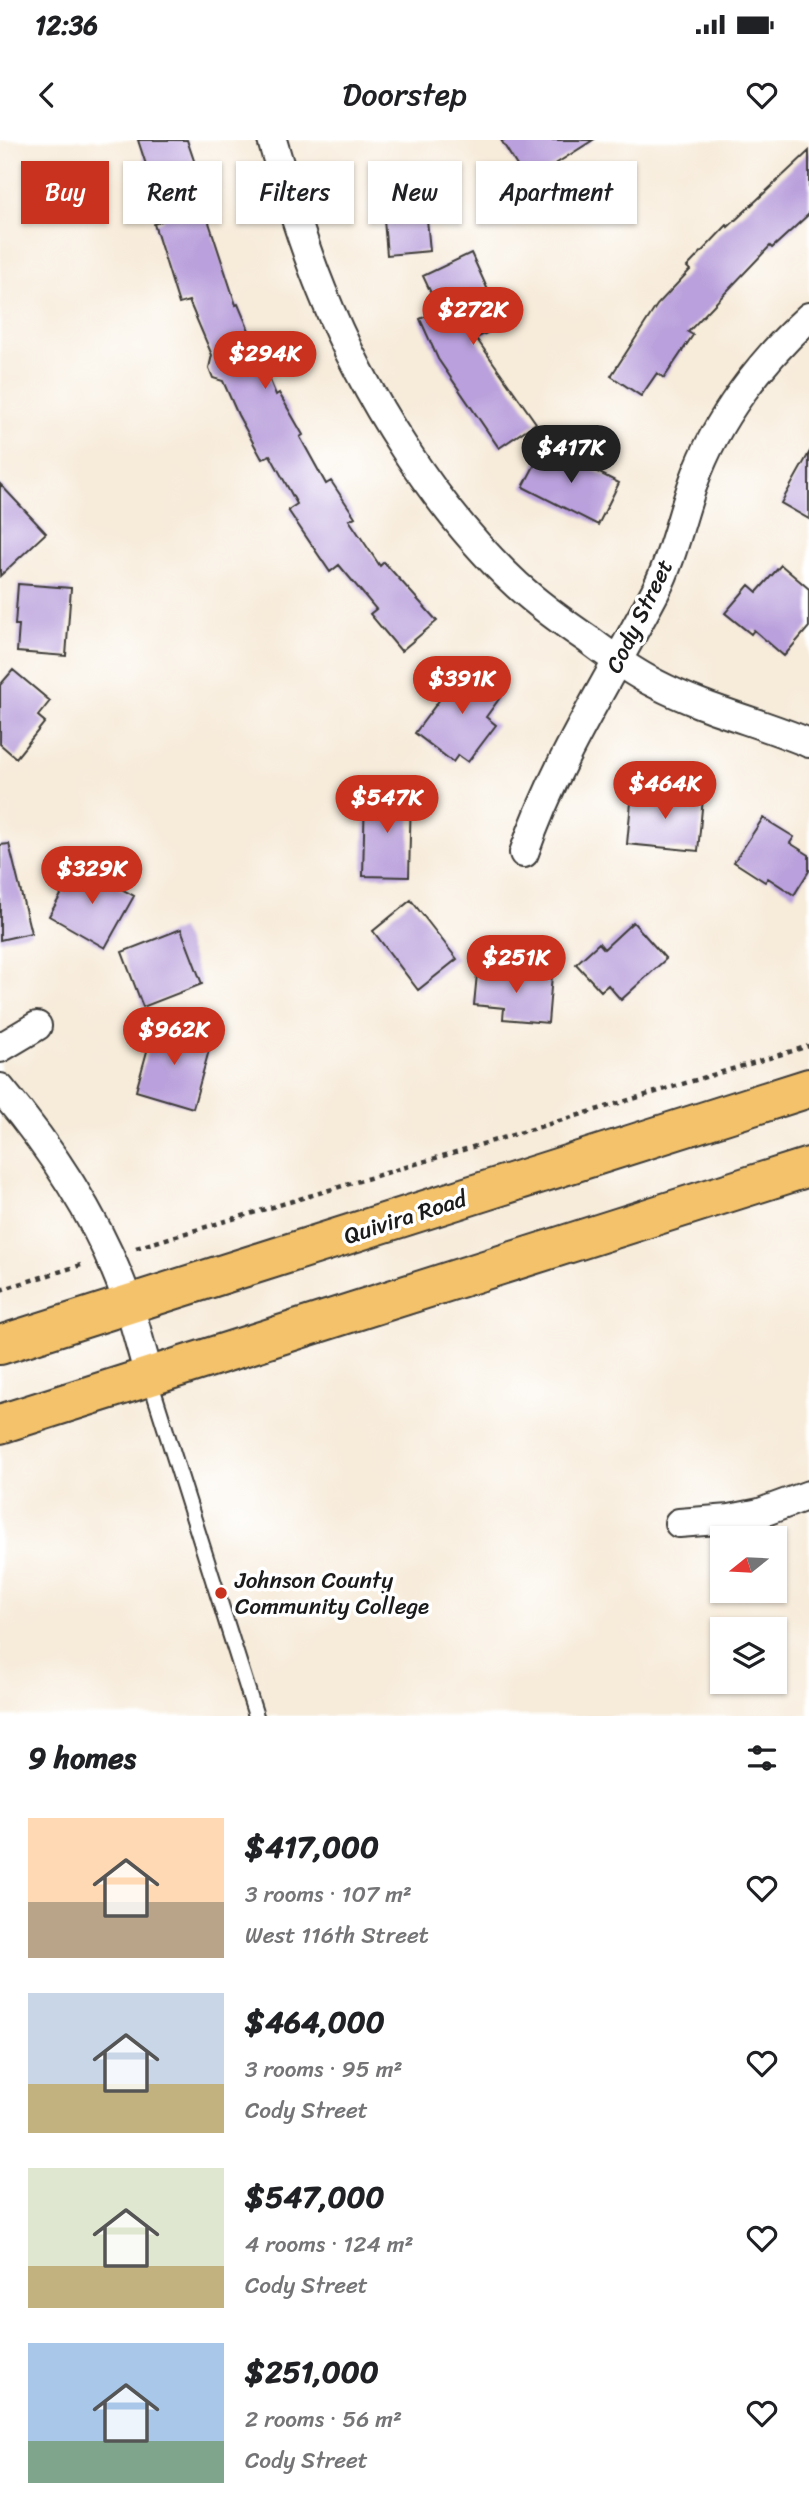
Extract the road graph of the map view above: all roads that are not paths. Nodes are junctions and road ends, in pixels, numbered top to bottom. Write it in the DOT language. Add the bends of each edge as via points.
graph roads {
  1 [pos="272,140"];
  2 [pos="809,317"];
  3 [pos="618,661"];
  4 [pos="809,743"];
  5 [pos="524,853"];
  6 [pos="37,1026"];
  7 [pos="0,1048"];
  8 [pos="0,1088"];
  9 [pos="809,1088"];
  10 [pos="809,1167"];
  11 [pos="128,1305"];
  12 [pos="0,1345"];
  13 [pos="149,1375"];
  14 [pos="0,1424"];
  15 [pos="809,1495"];
  16 [pos="679,1523"];
  17 [pos="256,1716"];
  1 -- 3 [label="street" via="322,292 373,397 422,473 467,532 515,583"];
  2 -- 3 [label="street, Cody Street" via="738,398 709,446 657,589"];
  3 -- 4 [label="street" via="656,684"];
  3 -- 5 [label="street, Cody Street" via="560,765"];
  6 -- 7 [label="street"];
  8 -- 11 [label="street" via="64,1173"];
  9 -- 11 [label="main road, Quivira Road"];
  10 -- 13 [label="main road"];
  11 -- 12 [label="main road, Quivira Road"];
  11 -- 13 [label="street"];
  13 -- 14 [label="main road"];
  13 -- 17 [label="lane"];
  15 -- 16 [label="street" via="760,1513"];
}
